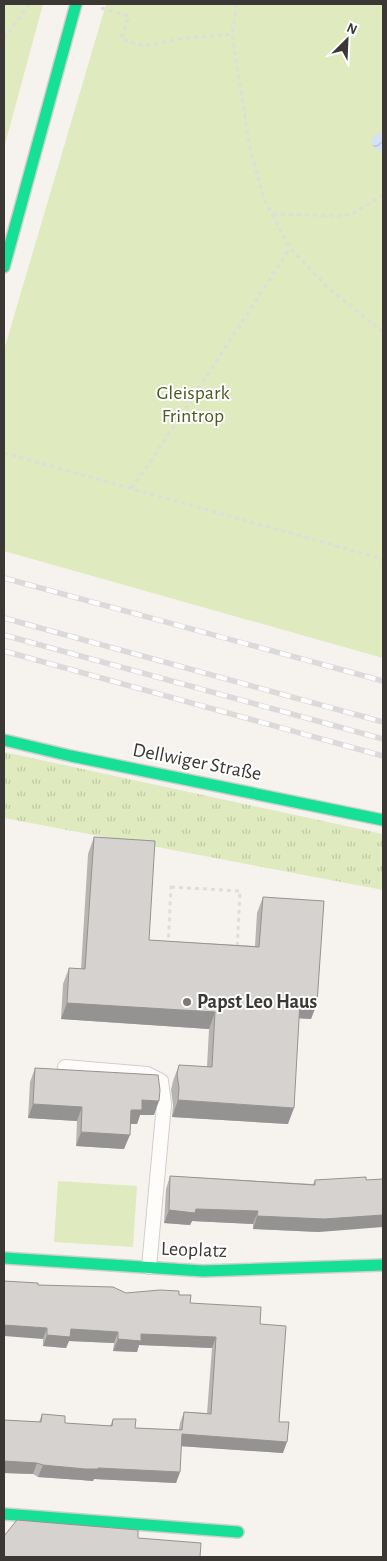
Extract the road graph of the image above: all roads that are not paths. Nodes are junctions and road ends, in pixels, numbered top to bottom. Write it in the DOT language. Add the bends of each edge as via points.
graph roads {
  1 [pos="76,4"];
  2 [pos="4,267"];
  3 [pos="4,740"];
  4 [pos="383,820"];
  5 [pos="65,1067"];
  6 [pos="4,1258"];
  7 [pos="383,1265"];
  8 [pos="149,1267"];
  9 [pos="4,1514"];
  10 [pos="238,1532"];
  1 -- 2 [label="street"];
  3 -- 4 [label="street, Dellwiger Straße"];
  5 -- 8 [label="lane" via="146,1074 161,1081 164,1104"];
  6 -- 8 [label="street, Leoplatz"];
  7 -- 8 [label="street, Leoplatz" via="202,1271"];
  9 -- 10 [label="street"];
}
